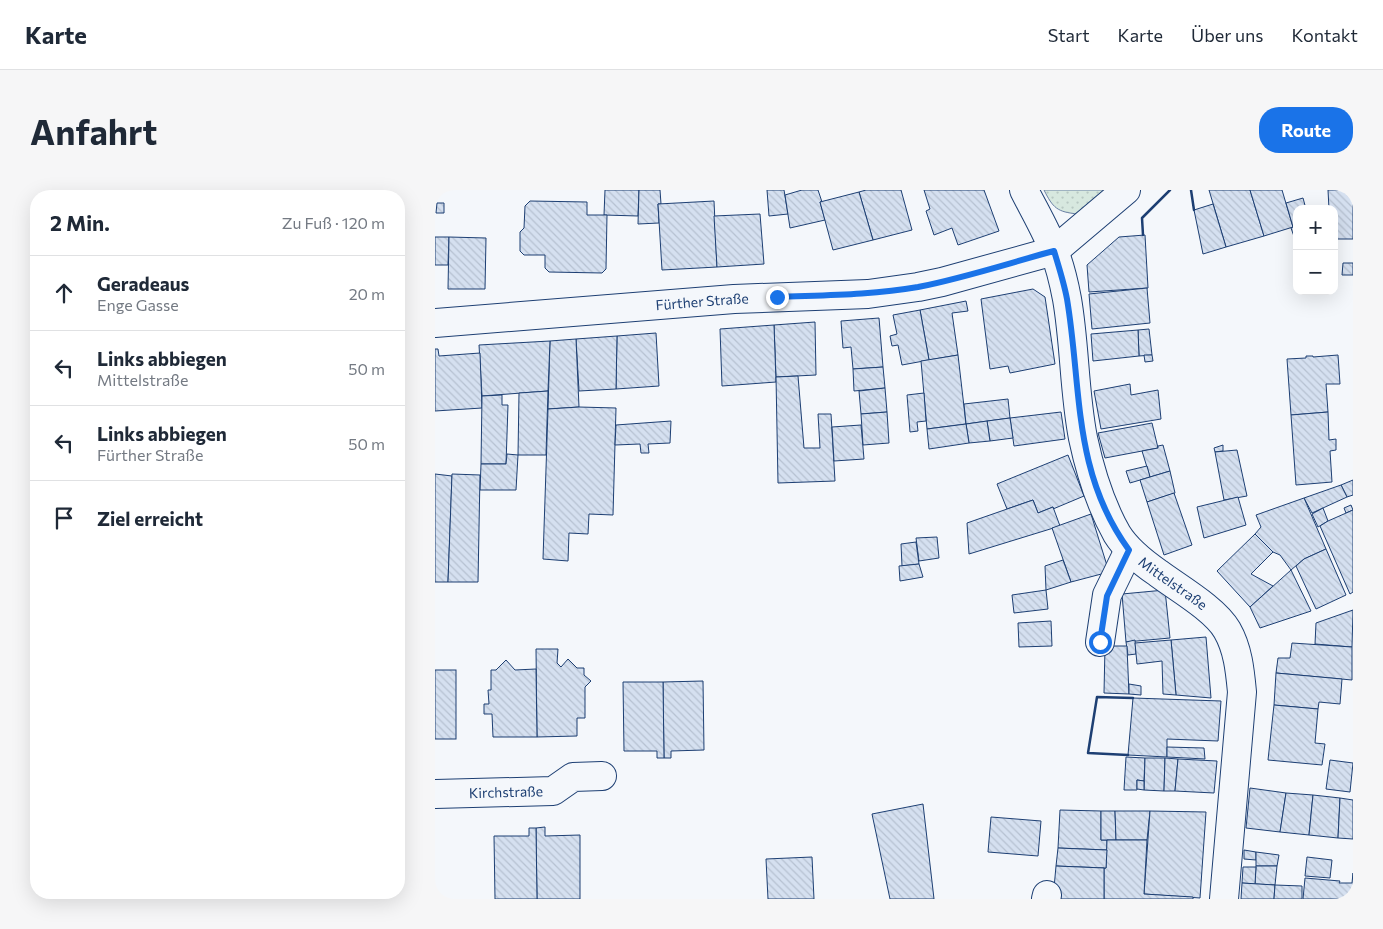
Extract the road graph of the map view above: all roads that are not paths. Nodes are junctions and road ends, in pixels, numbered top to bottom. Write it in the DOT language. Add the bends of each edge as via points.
graph roads {
  1 [pos="1024,190"];
  2 [pos="1126,190"];
  3 [pos="1054,251"];
  4 [pos="435,323"];
  5 [pos="1129,550"];
  6 [pos="1100,642"];
  7 [pos="602,776"];
  8 [pos="435,794"];
  9 [pos="1224,899"];
  1 -- 3 [label="street, Mittelstraße"];
  2 -- 3 [label="street"];
  3 -- 4 [label="street, Fürther Straße" via="942,282 868,294 706,301"];
  3 -- 5 [label="street, Mittelstraße" via="1067,299 1088,460 1109,516"];
  5 -- 6 [label="street" via="1107,596"];
  5 -- 9 [label="street, Mittelstraße" via="1222,622 1239,661 1242,692"];
  7 -- 8 [label="street, Kirchstraße" via="573,777 553,791"];
}
